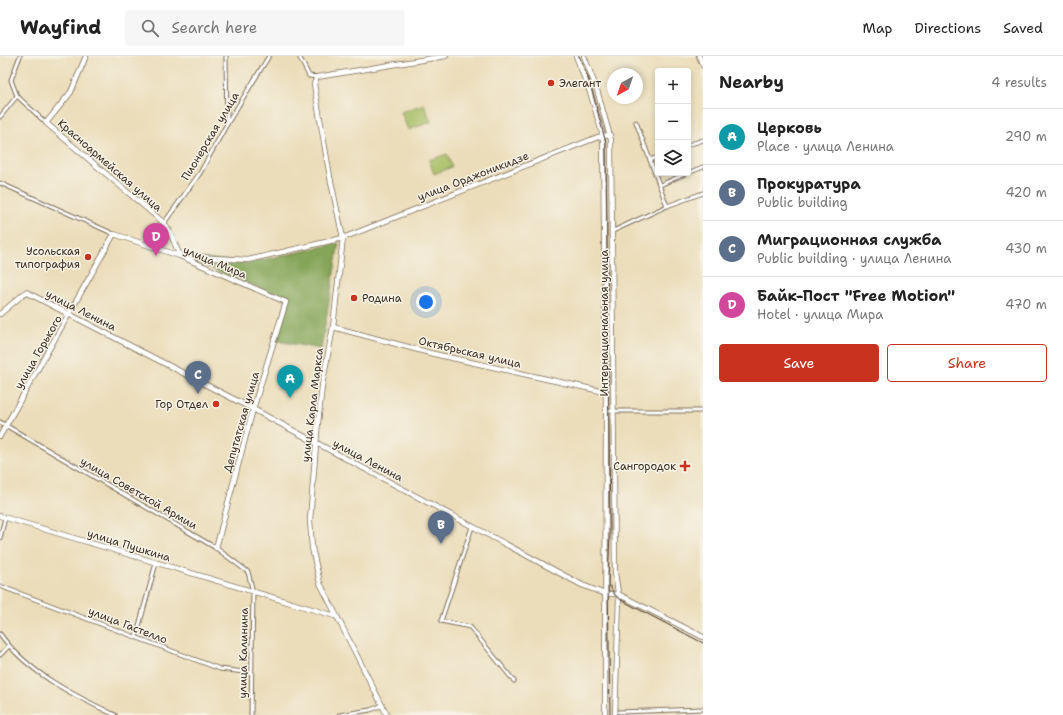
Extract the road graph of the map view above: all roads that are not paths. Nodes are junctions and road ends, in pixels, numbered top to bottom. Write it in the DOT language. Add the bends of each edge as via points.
graph roads {
  1 [pos="20,56"];
  2 [pos="86,56"];
  3 [pos="226,56"];
  4 [pos="269,56"];
  5 [pos="299,56"];
  6 [pos="446,56"];
  7 [pos="576,56"];
  8 [pos="584,56"];
  9 [pos="699,56"];
  10 [pos="436,57"];
  11 [pos="703,66"];
  12 [pos="317,77"];
  13 [pos="17,96"];
  14 [pos="0,117"];
  15 [pos="636,122"];
  16 [pos="46,123"];
  17 [pos="228,124"];
  18 [pos="610,135"];
  19 [pos="603,136"];
  20 [pos="703,140"];
  21 [pos="691,145"];
  22 [pos="655,158"];
  23 [pos="650,160"];
  24 [pos="703,166"];
  25 [pos="691,172"];
  26 [pos="680,176"];
  27 [pos="0,183"];
  28 [pos="660,184"];
  29 [pos="703,193"];
  30 [pos="668,206"];
  31 [pos="164,223"];
  32 [pos="169,230"];
  33 [pos="613,231"];
  34 [pos="114,234"];
  35 [pos="343,238"];
  36 [pos="157,249"];
  37 [pos="180,256"];
  38 [pos="286,302"];
  39 [pos="0,314"];
  40 [pos="70,314"];
  41 [pos="333,327"];
  42 [pos="605,392"];
  43 [pos="253,409"];
  44 [pos="606,411"];
  45 [pos="614,411"];
  46 [pos="703,411"];
  47 [pos="0,422"];
  48 [pos="5,426"];
  49 [pos="0,436"];
  50 [pos="316,443"];
  51 [pos="0,516"];
  52 [pos="5,518"];
  53 [pos="472,527"];
  54 [pos="0,538"];
  55 [pos="216,548"];
  56 [pos="156,563"];
  57 [pos="163,566"];
  58 [pos="0,586"];
  59 [pos="254,592"];
  60 [pos="605,594"];
  61 [pos="618,594"];
  62 [pos="328,614"];
  63 [pos="335,616"];
  64 [pos="0,634"];
  65 [pos="136,637"];
  66 [pos="703,637"];
  67 [pos="9,646"];
  68 [pos="0,655"];
  69 [pos="252,673"];
  70 [pos="514,681"];
  71 [pos="381,706"];
  72 [pos="703,709"];
  73 [pos="617,714"];
  74 [pos="115,715"];
  75 [pos="251,715"];
  76 [pos="339,715"];
  77 [pos="387,715"];
  78 [pos="605,715"];
  1 -- 13 [label="street" via="11,80"];
  2 -- 16 [label="street" via="71,92"];
  3 -- 17 [label="street"];
  4 -- 17 [label="street, Пионерская улица"];
  5 -- 12 [label="street" via="309,76"];
  6 -- 10 [label="street"];
  7 -- 19 [label="street, Интернациональная улица"];
  8 -- 18 [label="street, Интернациональная улица"];
  9 -- 11 [label="street"];
  10 -- 12 [label="street"];
  12 -- 35 [label="street, улица Карла Маркса" via="314,84"];
  13 -- 14 [label="street"];
  13 -- 16 [label="street, Красноармейская улица"];
  15 -- 23 [label="street"];
  16 -- 31 [label="street, Красноармейская улица"];
  17 -- 31 [label="street, Пионерская улица" via="200,172"];
  18 -- 19 [label="street, улица Орджоникидзе"];
  18 -- 33 [label="street, Интернациональная улица"];
  19 -- 35 [label="street, улица Орджоникидзе"];
  19 -- 42 [label="street, Интернациональная улица"];
  20 -- 21 [label="street"];
  22 -- 23 [label="street"];
  23 -- 28 [label="street"];
  24 -- 25 [label="street"];
  26 -- 28 [label="street"];
  27 -- 34 [label="street"];
  28 -- 30 [label="street"];
  29 -- 30 [label="street"];
  30 -- 33 [label="street"];
  31 -- 32 [label="street, Красноармейская улица"];
  32 -- 36 [label="street"];
  32 -- 37 [label="street, Красноармейская улица"];
  33 -- 45 [label="street, Интернациональная улица"];
  34 -- 36 [label="street, улица Мира"];
  34 -- 40 [label="street, улица Горького"];
  35 -- 37 [label="street, улица Орджоникидзе" via="248,260"];
  35 -- 41 [label="street, улица Карла Маркса"];
  36 -- 37 [label="street, улица Мира"];
  37 -- 38 [label="street, улица Мира"];
  38 -- 43 [label="street, Депутатская улица"];
  39 -- 40 [label="street, улица Ленина" via="26,292"];
  40 -- 43 [label="street, улица Ленина"];
  40 -- 48 [label="street, улица Горького"];
  41 -- 42 [label="street, Октябрьская улица" via="434,354"];
  41 -- 50 [label="street, улица Карла Маркса" via="322,386"];
  42 -- 44 [label="street, Интернациональная улица"];
  43 -- 50 [label="street, улица Ленина"];
  43 -- 55 [label="street, Депутатская улица"];
  44 -- 45 [label="street"];
  44 -- 60 [label="street, Интернациональная улица"];
  45 -- 46 [label="street"];
  45 -- 61 [label="street, Интернациональная улица" via="615,572"];
  47 -- 48 [label="street, улица Советской Армии"];
  48 -- 49 [label="street, улица Горького"];
  48 -- 55 [label="street, улица Советской Армии"];
  50 -- 53 [label="street, улица Ленина"];
  50 -- 63 [label="street, улица Карла Маркса" via="310,520 312,548 320,582"];
  51 -- 52 [label="street, улица Пушкина"];
  52 -- 54 [label="street"];
  52 -- 56 [label="street, улица Пушкина"];
  53 -- 60 [label="street, улица Ленина" via="582,585"];
  53 -- 70 [label="street" via="441,621 470,627"];
  55 -- 59 [label="street, улица Советской Армии" via="248,572"];
  56 -- 57 [label="street, улица Пушкина"];
  56 -- 65 [label="street"];
  57 -- 59 [label="street, улица Пушкина"];
  57 -- 62 [label="street"];
  58 -- 65 [label="street, улица Гастелло"];
  59 -- 62 [label="street, улица Пушкина"];
  59 -- 63 [label="street, улица Пушкина"];
  59 -- 69 [label="street, улица Калинина"];
  60 -- 61 [label="street, улица Ленина"];
  60 -- 78 [label="street, Интернациональная улица"];
  61 -- 66 [label="street, улица Ленина"];
  61 -- 73 [label="street, Интернациональная улица"];
  62 -- 63 [label="street, улица Пушкина"];
  63 -- 71 [label="street, улица Карла Маркса"];
  64 -- 67 [label="street"];
  65 -- 69 [label="street, улица Гастелло" via="220,669"];
  67 -- 68 [label="street"];
  67 -- 74 [label="street" via="32,667 74,696"];
  69 -- 75 [label="street, улица Калинина"];
  71 -- 76 [label="street"];
  71 -- 77 [label="street, улица Карла Маркса"];
  72 -- 73 [label="street"];
}
